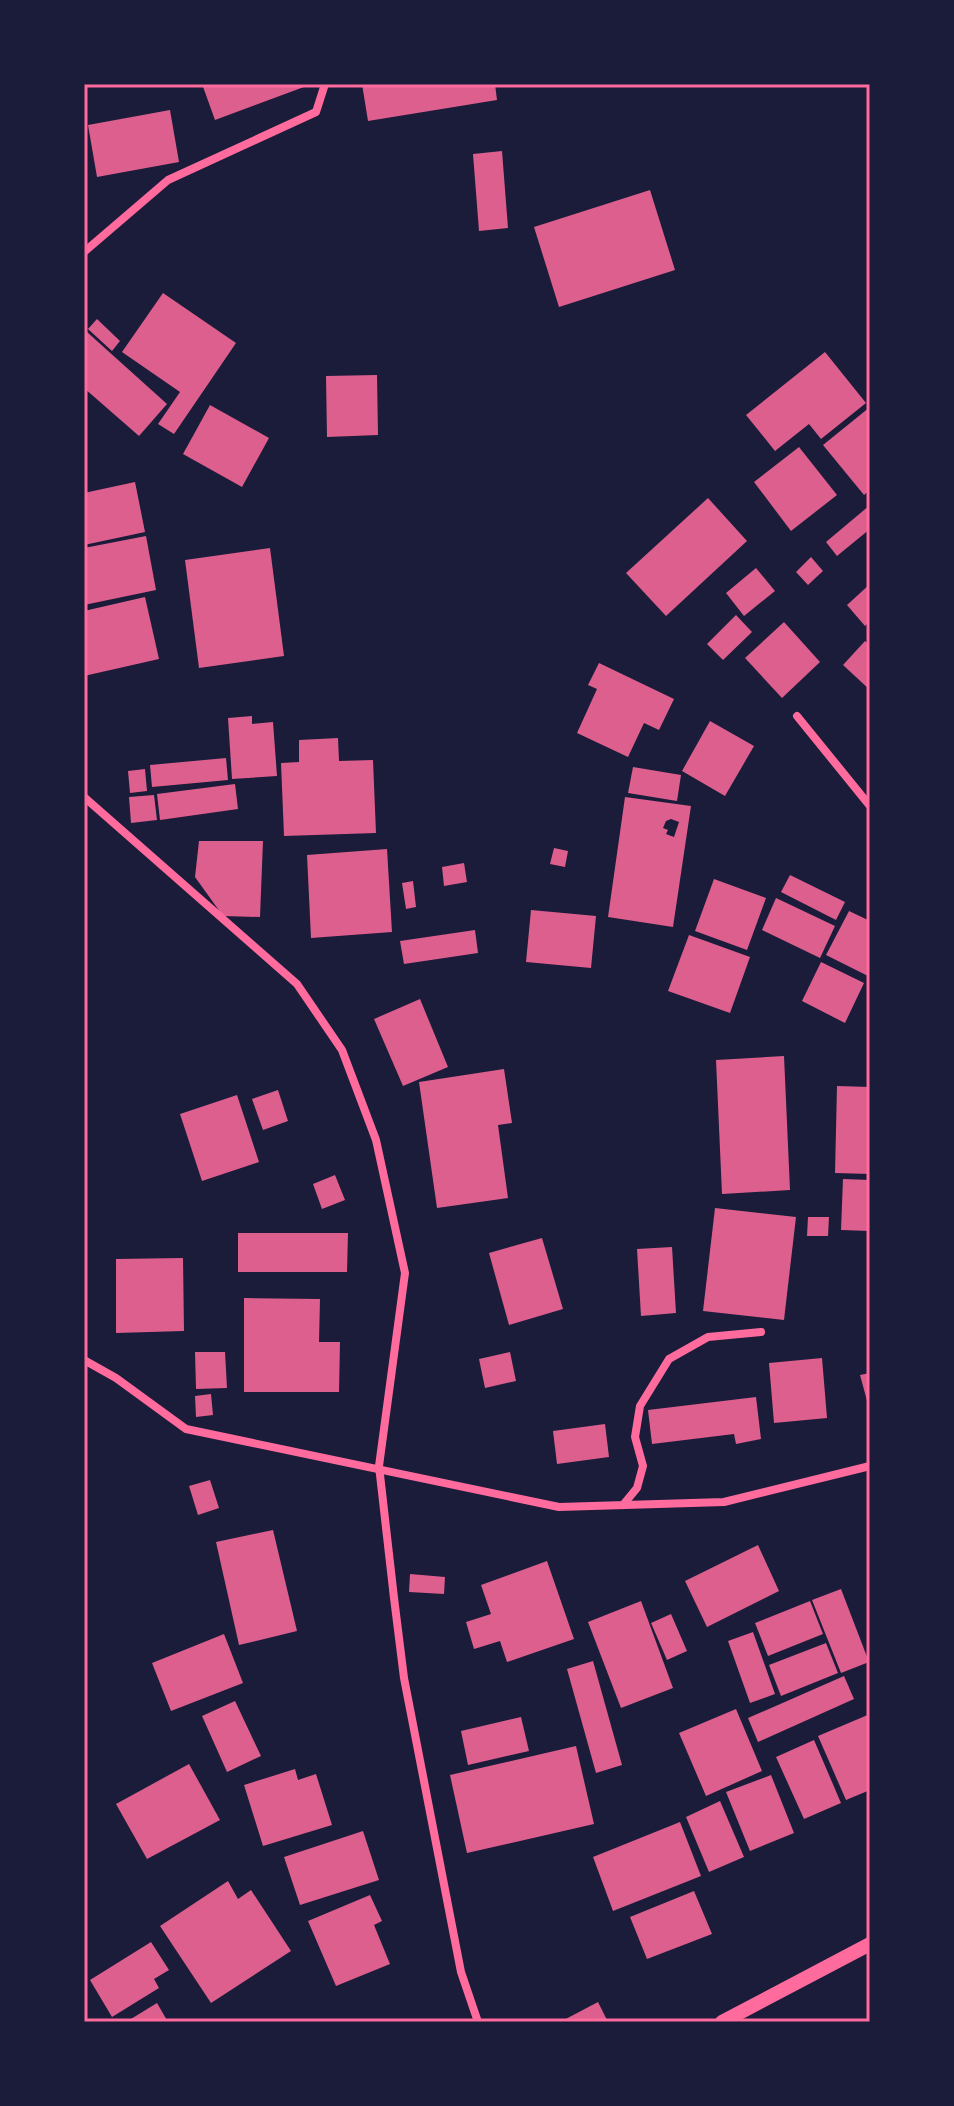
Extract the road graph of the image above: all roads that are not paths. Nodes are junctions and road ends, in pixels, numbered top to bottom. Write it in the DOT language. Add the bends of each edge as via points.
graph roads {
  1 [pos="325,84"];
  2 [pos="84,252"];
  3 [pos="797,716"];
  4 [pos="84,797"];
  5 [pos="870,806"];
  6 [pos="761,1332"];
  7 [pos="84,1360"];
  8 [pos="379,1466"];
  9 [pos="870,1466"];
  10 [pos="623,1505"];
  11 [pos="870,1944"];
  12 [pos="478,2022"];
  13 [pos="722,2022"];
  1 -- 2 [label="street" via="316,112 168,180"];
  3 -- 5 [label="street"];
  4 -- 8 [label="street" via="297,984 342,1050 376,1140 405,1273"];
  6 -- 10 [label="street" via="708,1337 669,1359 640,1406 635,1437 643,1466 637,1488"];
  7 -- 8 [label="street" via="186,1429"];
  8 -- 10 [label="street" via="559,1507"];
  8 -- 12 [label="street" via="404,1678 461,1972"];
  9 -- 10 [label="street" via="724,1502"];
  11 -- 13 [label="street"];
}
